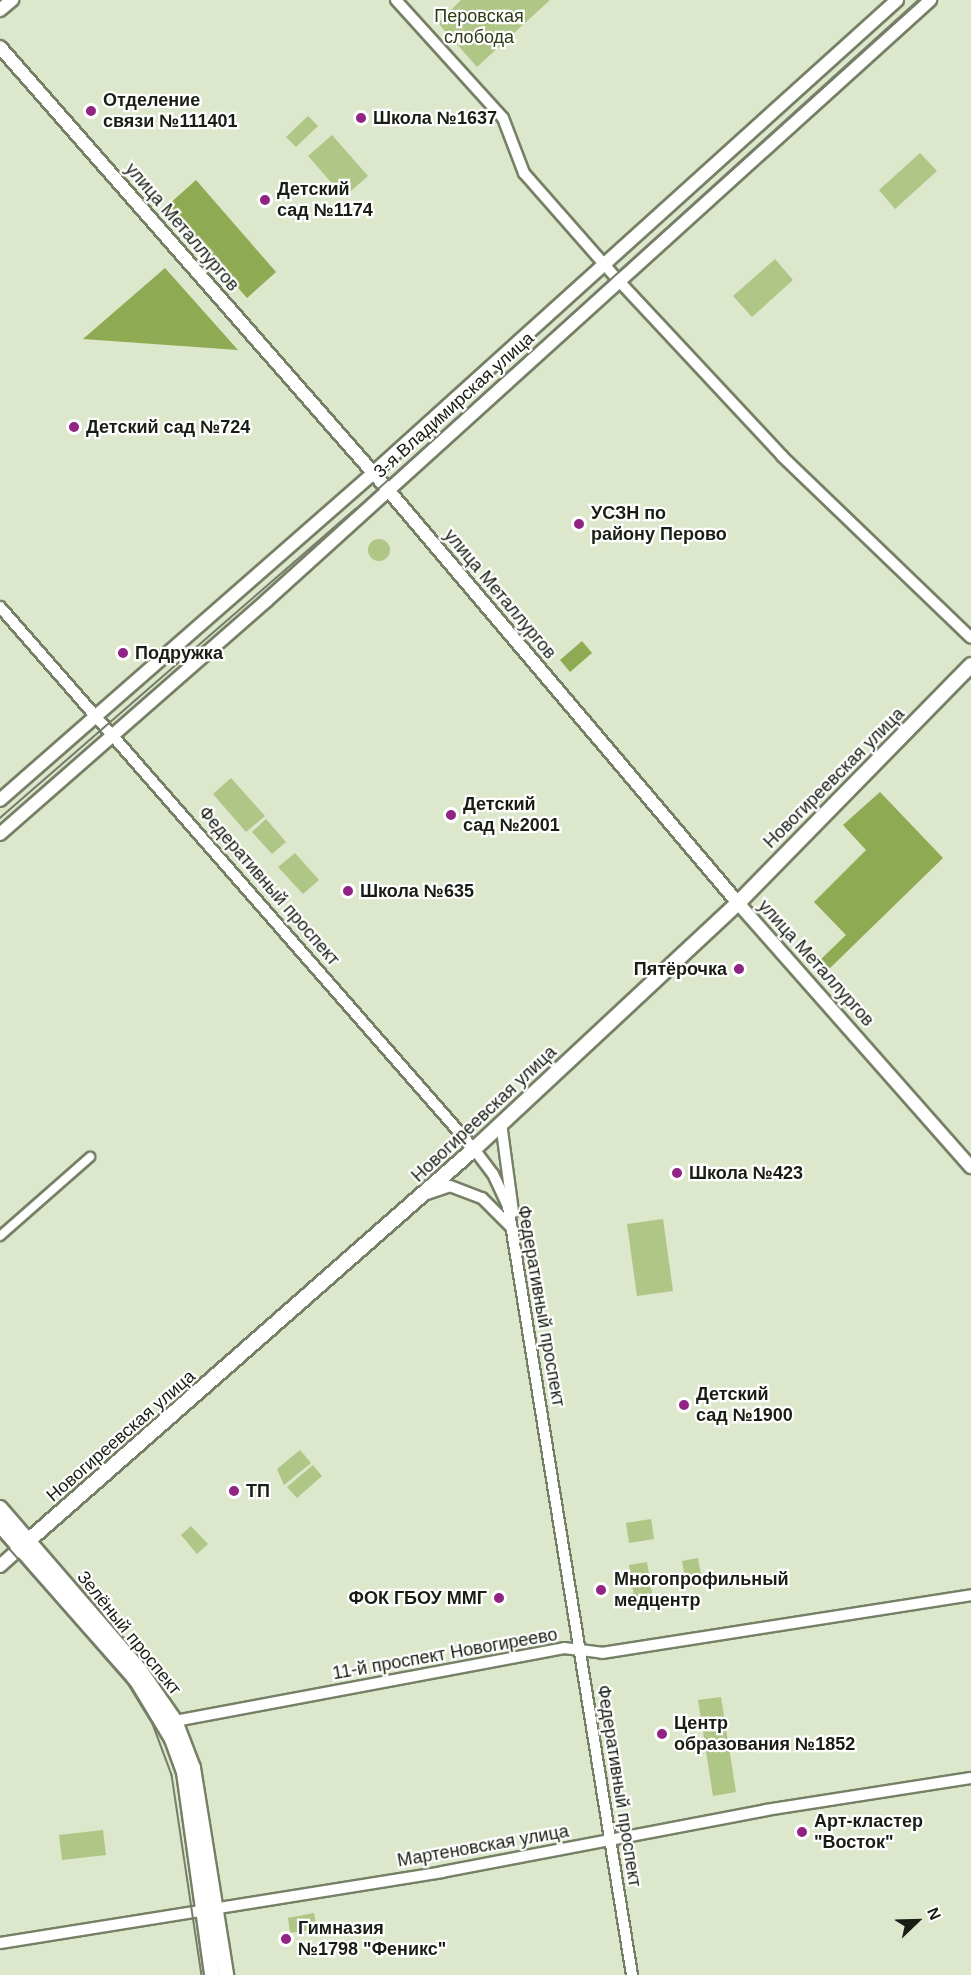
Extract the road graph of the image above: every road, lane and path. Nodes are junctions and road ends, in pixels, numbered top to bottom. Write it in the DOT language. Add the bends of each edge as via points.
graph roads {
  1 [pos="12,0"];
  2 [pos="396,0"];
  3 [pos="897,0"];
  4 [pos="930,0"];
  5 [pos="0,10"];
  6 [pos="0,47"];
  7 [pos="604,264"];
  8 [pos="619,281"];
  9 [pos="373,473"];
  10 [pos="388,490"];
  11 [pos="0,607"];
  12 [pos="971,638"];
  13 [pos="971,665"];
  14 [pos="96,715"];
  15 [pos="114,735"];
  16 [pos="0,800"];
  17 [pos="0,834"];
  18 [pos="738,903"];
  19 [pos="501,1123"];
  20 [pos="474,1149"];
  21 [pos="90,1157"];
  22 [pos="971,1167"];
  23 [pos="422,1196"];
  24 [pos="514,1230"];
  25 [pos="0,1236"];
  26 [pos="0,1508"];
  27 [pos="0,1525"];
  28 [pos="25,1544"];
  29 [pos="0,1566"];
  30 [pos="971,1595"];
  31 [pos="581,1650"];
  32 [pos="175,1721"];
  33 [pos="971,1778"];
  34 [pos="611,1840"];
  35 [pos="209,1910"];
  36 [pos="0,1943"];
  37 [pos="212,1975"];
  38 [pos="226,1975"];
  39 [pos="633,1975"];
  1 -- 5 [label="street"];
  2 -- 7 [label="street" via="503,118 524,173"];
  3 -- 7 [label="street, 3-я Владимирская улица"];
  4 -- 8 [label="street, 3-я Владимирская улица"];
  6 -- 9 [label="street, улица Металлургов"];
  7 -- 8 [label="street"];
  7 -- 9 [label="street, 3-я Владимирская улица"];
  8 -- 10 [label="street, 3-я Владимирская улица"];
  8 -- 12 [label="street" via="782,456"];
  9 -- 10 [label="street, улица Металлургов"];
  9 -- 14 [label="street, 3-я Владимирская улица"];
  10 -- 15 [label="street, 3-я Владимирская улица"];
  10 -- 18 [label="street, улица Металлургов"];
  11 -- 14 [label="street, Федеративный проспект"];
  13 -- 18 [label="main road, Новогиреевская улица"];
  14 -- 15 [label="street, Федеративный проспект"];
  14 -- 16 [label="street, 3-я Владимирская улица"];
  15 -- 17 [label="street, 3-я Владимирская улица"];
  15 -- 20 [label="street, Федеративный проспект"];
  18 -- 19 [label="main road, Новогиреевская улица"];
  18 -- 22 [label="street, улица Металлургов"];
  19 -- 20 [label="main road, Новогиреевская улица"];
  19 -- 24 [label="street"];
  20 -- 23 [label="main road, Новогиреевская улица"];
  20 -- 24 [label="street, Федеративный проспект" via="493,1174"];
  21 -- 25 [label="street"];
  23 -- 24 [label="street" via="450,1186 501,1214"];
  23 -- 28 [label="main road, Новогиреевская улица"];
  24 -- 31 [label="street, Федеративный проспект"];
  26 -- 28 [label="main road, Зелёный проспект"];
  27 -- 28 [label="main road, Зелёный проспект"];
  28 -- 29 [label="street, Новогиреевская улица"];
  28 -- 32 [label="main road, Зелёный проспект" via="140,1668"];
  28 -- 35 [label="main road, Зелёный проспект" via="137,1681 172,1739 184,1772"];
  30 -- 31 [label="street, 11-й проспект Новогиреево" via="602,1653"];
  31 -- 32 [label="street, 11-й проспект Новогиреево" via="564,1648"];
  31 -- 34 [label="street, Федеративный проспект"];
  32 -- 35 [label="main road, Зелёный проспект" via="193,1768"];
  33 -- 34 [label="street, Мартеновская улица" via="766,1810"];
  34 -- 35 [label="street, Мартеновская улица"];
  34 -- 39 [label="street, Федеративный проспект"];
  35 -- 36 [label="street, Мартеновская улица"];
  35 -- 37 [label="main road, Зелёный проспект"];
  35 -- 38 [label="main road, Зелёный проспект"];
}
